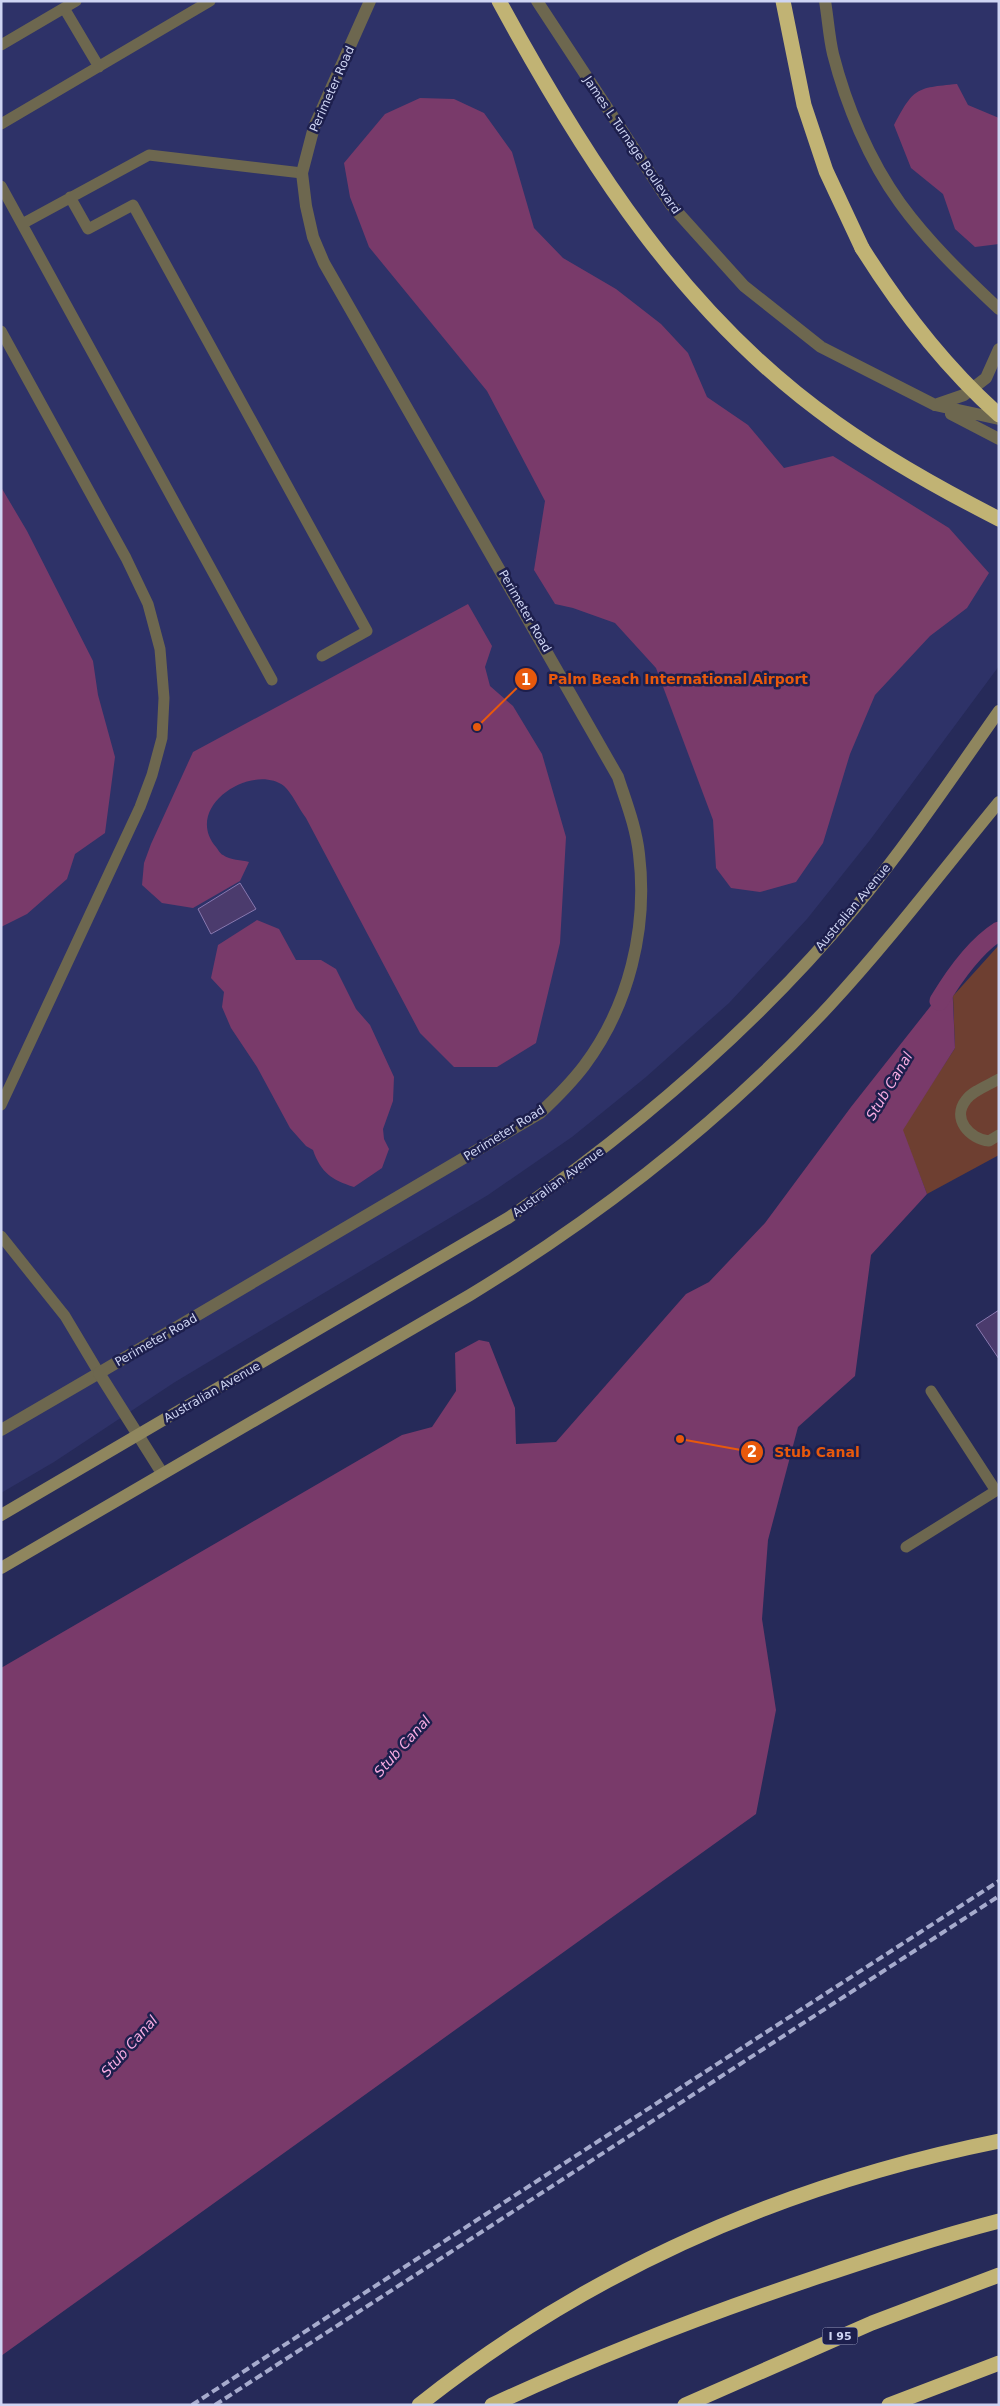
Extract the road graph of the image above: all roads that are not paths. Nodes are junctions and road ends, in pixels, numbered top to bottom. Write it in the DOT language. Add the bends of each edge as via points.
graph roads {
  1 [pos="76,1"];
  2 [pos="210,1"];
  3 [pos="370,1"];
  4 [pos="499,1"];
  5 [pos="537,1"];
  6 [pos="783,1"];
  7 [pos="825,1"];
  8 [pos="64,8"];
  9 [pos="1,45"];
  10 [pos="99,67"];
  11 [pos="1,124"];
  12 [pos="302,173"];
  13 [pos="1,186"];
  14 [pos="70,197"];
  15 [pos="22,224"];
  16 [pos="999,309"];
  17 [pos="1,331"];
  18 [pos="999,350"];
  19 [pos="935,405"];
  20 [pos="999,416"];
  21 [pos="999,419"];
  22 [pos="999,439"];
  23 [pos="999,519"];
  24 [pos="322,656"];
  25 [pos="272,680"];
  26 [pos="999,711"];
  27 [pos="999,802"];
  28 [pos="999,1079"];
  29 [pos="1,1105"];
  30 [pos="999,1135"];
  31 [pos="1,1236"];
  32 [pos="99,1373"];
  33 [pos="931,1391"];
  34 [pos="1,1430"];
  35 [pos="138,1435"];
  36 [pos="162,1473"];
  37 [pos="997,1490"];
  38 [pos="1,1515"];
  39 [pos="906,1547"];
  40 [pos="1,1568"];
  41 [pos="999,2141"];
  42 [pos="999,2221"];
  43 [pos="999,2275"];
  44 [pos="999,2362"];
  45 [pos="419,2405"];
  46 [pos="492,2405"];
  47 [pos="685,2405"];
  48 [pos="889,2405"];
  1 -- 8 [label="lane"];
  2 -- 10 [label="lane"];
  3 -- 12 [label="street, Perimeter Road" via="314,127"];
  4 -- 23 [label="highway" via="541,79 609,188 690,292 737,340 834,422 889,459"];
  5 -- 19 [label="street, James L Turnage Boulevard" via="671,205 744,286 821,347"];
  6 -- 20 [label="highway, bridge" via="804,106 826,171 862,248 922,336"];
  7 -- 16 [label="street" via="833,53 853,116 882,174 900,203 940,252"];
  8 -- 9 [label="lane"];
  8 -- 10 [label="lane"];
  10 -- 11 [label="lane"];
  12 -- 14 [label="lane" via="148,154"];
  12 -- 32 [label="street, Perimeter Road" via="313,237 324,263 618,777 639,853 642,893 639,932 622,996 606,1032 580,1072 540,1113"];
  13 -- 15 [label="lane"];
  14 -- 15 [label="lane"];
  14 -- 24 [label="lane" via="88,229 133,205 367,631"];
  15 -- 25 [label="lane"];
  17 -- 29 [label="lane" via="148,604 160,649 164,698 162,738 140,807"];
  18 -- 19 [label="street" via="986,378 964,394"];
  19 -- 21 [label="street, James L Turnage Boulevard"];
  19 -- 22 [label="street"];
  26 -- 35 [label="main road, Australian Avenue" via="854,909 765,1008 666,1099 562,1181 508,1218"];
  27 -- 36 [label="main road" via="847,986 785,1052 689,1140 586,1220 527,1260"];
  28 -- 30 [label="lane" via="967,1098 961,1114 962,1123 972,1136 989,1141"];
  31 -- 32 [label="lane" via="65,1316"];
  32 -- 34 [label="street, Perimeter Road"];
  32 -- 35 [label="street"];
  33 -- 37 [label="lane"];
  35 -- 36 [label="street"];
  35 -- 38 [label="main road, Australian Avenue"];
  36 -- 40 [label="main road"];
  37 -- 39 [label="lane"];
  41 -- 45 [label="highway" via="844,2180 778,2202 706,2232 608,2280 558,2309 496,2348"];
  42 -- 46 [label="highway" via="857,2263 709,2314"];
  43 -- 47 [label="highway, I 95" via="854,2330"];
  44 -- 48 [label="highway"];
}
